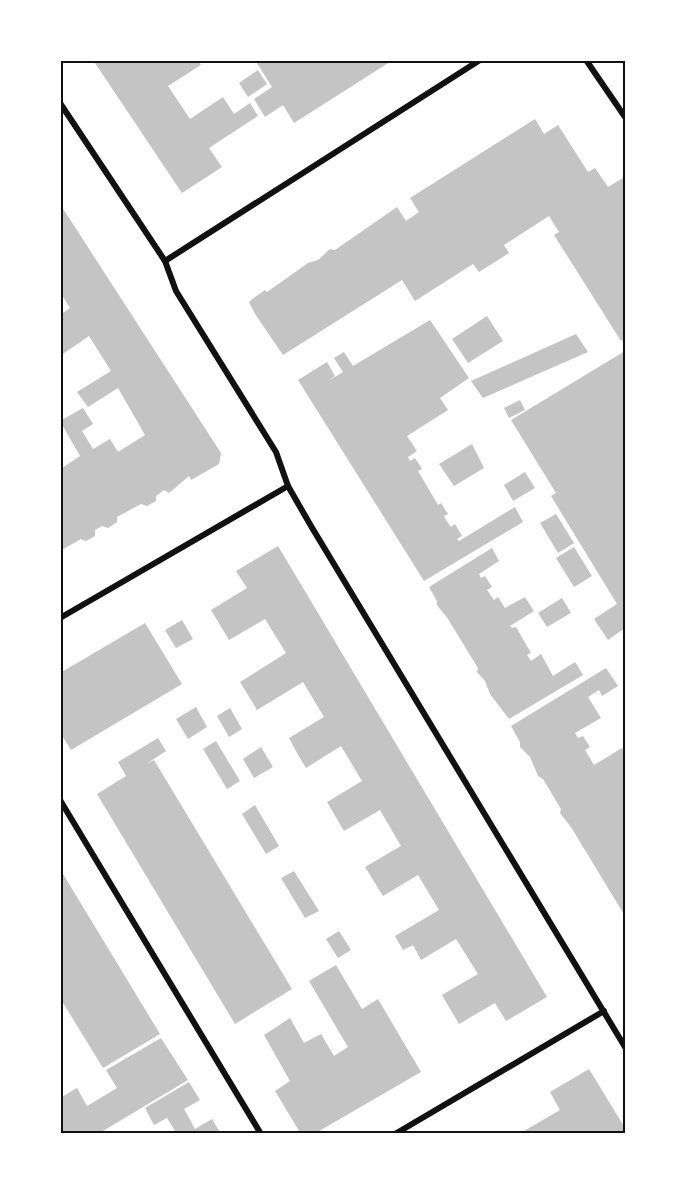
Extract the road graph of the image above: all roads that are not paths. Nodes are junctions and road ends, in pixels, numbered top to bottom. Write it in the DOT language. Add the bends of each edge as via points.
graph roads {
  1 [pos="480,60"];
  2 [pos="586,60"];
  3 [pos="60,103"];
  4 [pos="625,117"];
  5 [pos="165,261"];
  6 [pos="288,486"];
  7 [pos="60,618"];
  8 [pos="60,800"];
  9 [pos="604,1011"];
  10 [pos="625,1047"];
  11 [pos="261,1134"];
  12 [pos="395,1134"];
  1 -- 5 [label="street"];
  2 -- 4 [label="street"];
  3 -- 5 [label="street"];
  5 -- 6 [label="street" via="176,291 276,453"];
  6 -- 7 [label="street"];
  6 -- 9 [label="street"];
  8 -- 11 [label="street"];
  9 -- 10 [label="street"];
  9 -- 12 [label="street"];
}
